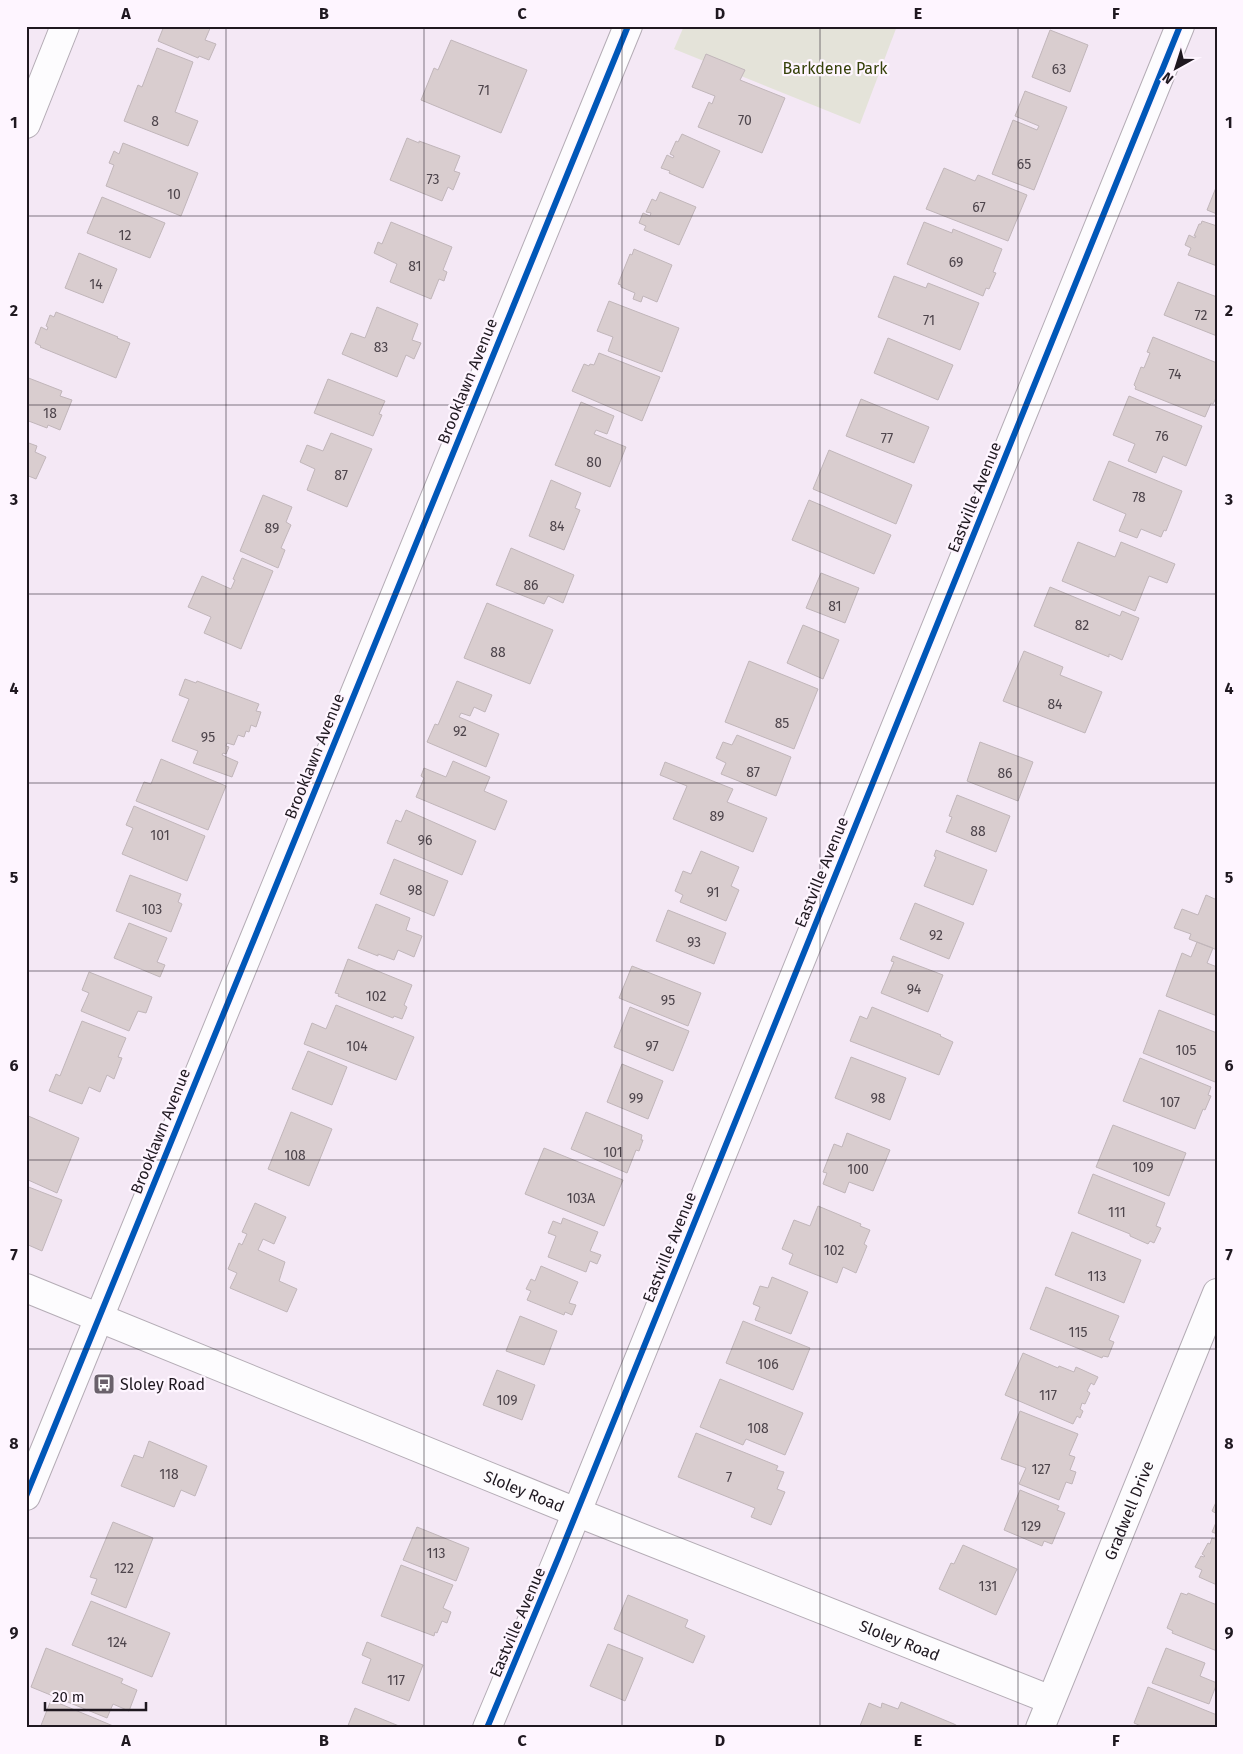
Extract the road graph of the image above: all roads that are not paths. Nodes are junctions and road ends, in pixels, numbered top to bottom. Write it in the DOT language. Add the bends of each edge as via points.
graph roads {
  1 [pos="65,26"];
  2 [pos="628,26"];
  3 [pos="1180,26"];
  4 [pos="26,124"];
  5 [pos="26,1288"];
  6 [pos="1217,1293"];
  7 [pos="100,1318"];
  8 [pos="26,1496"];
  9 [pos="576,1512"];
  10 [pos="1051,1700"];
  11 [pos="487,1728"];
  12 [pos="1040,1728"];
  1 -- 4 [label="street"];
  2 -- 7 [label="street, Brooklawn Avenue"];
  3 -- 9 [label="street, Eastville Avenue"];
  5 -- 7 [label="street, Sloley Road"];
  6 -- 10 [label="street, Gradwell Drive"];
  7 -- 8 [label="street, Brooklawn Avenue"];
  7 -- 9 [label="street, Sloley Road"];
  9 -- 10 [label="street, Sloley Road"];
  9 -- 11 [label="street, Eastville Avenue"];
  10 -- 12 [label="street, Gradwell Drive"];
}
